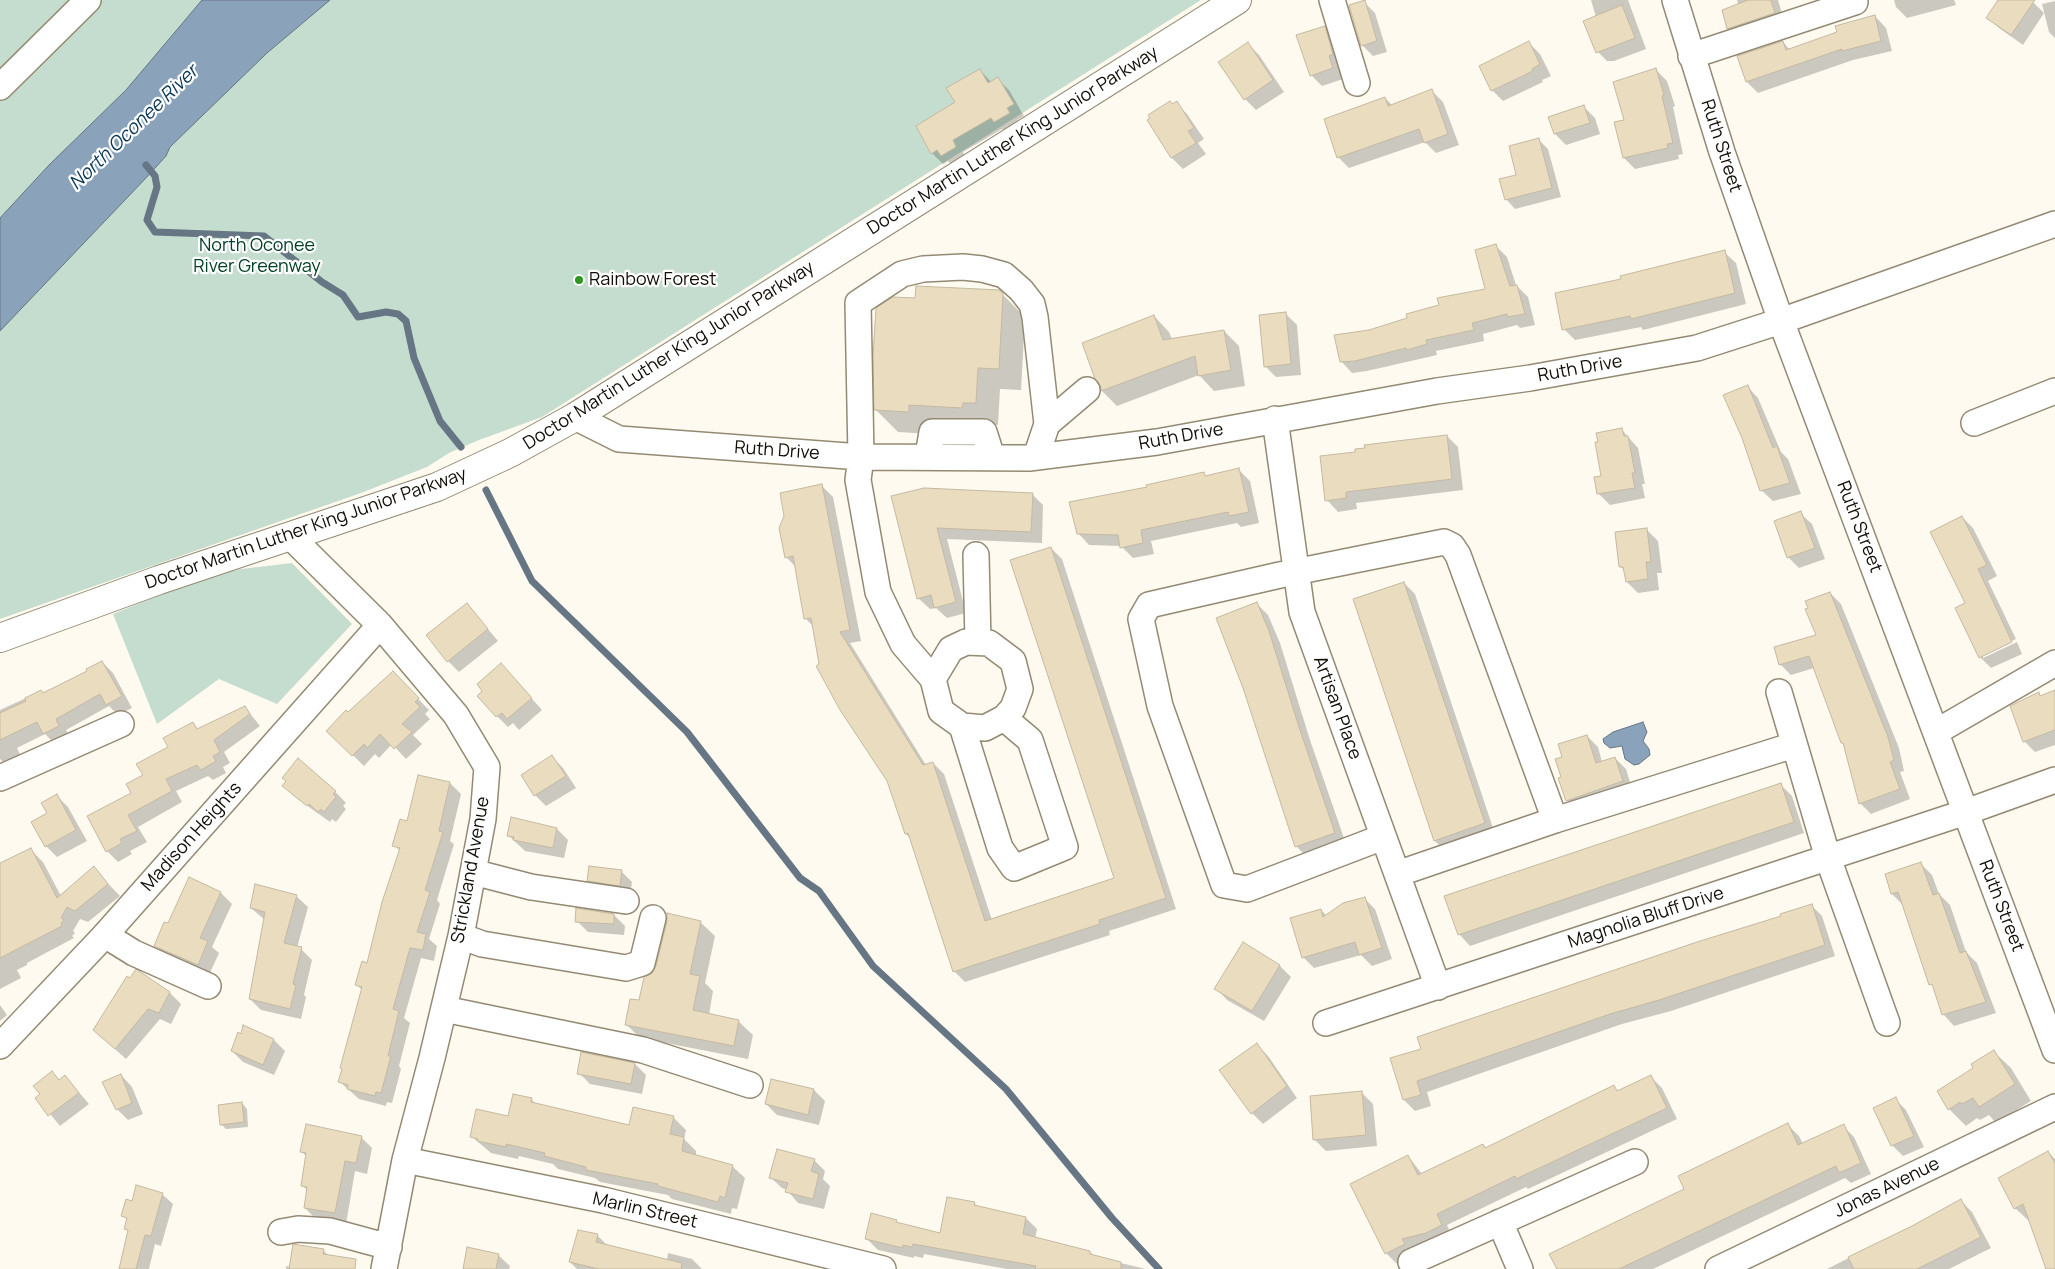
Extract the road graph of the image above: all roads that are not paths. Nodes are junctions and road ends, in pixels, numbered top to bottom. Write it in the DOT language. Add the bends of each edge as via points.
graph roads {
  1 [pos="88,0"];
  2 [pos="1237,0"];
  3 [pos="1332,0"];
  4 [pos="1675,0"];
  5 [pos="1855,2"];
  6 [pos="1691,56"];
  7 [pos="1357,83"];
  8 [pos="0,87"];
  9 [pos="2055,224"];
  10 [pos="1781,321"];
  11 [pos="1087,390"];
  12 [pos="2055,391"];
  13 [pos="575,418"];
  14 [pos="1275,419"];
  15 [pos="1047,424"];
  16 [pos="1974,424"];
  17 [pos="860,457"];
  18 [pos="1036,457"];
  19 [pos="290,536"];
  20 [pos="976,555"];
  21 [pos="1297,571"];
  22 [pos="380,625"];
  23 [pos="0,638"];
  24 [pos="978,642"];
  25 [pos="2055,663"];
  26 [pos="933,680"];
  27 [pos="1779,692"];
  28 [pos="1004,718"];
  29 [pos="121,724"];
  30 [pos="962,726"];
  31 [pos="1936,732"];
  32 [pos="1794,744"];
  33 [pos="0,778"];
  34 [pos="2055,780"];
  35 [pos="1966,812"];
  36 [pos="1555,820"];
  37 [pos="1383,837"];
  38 [pos="1828,858"];
  39 [pos="473,872"];
  40 [pos="1397,874"];
  41 [pos="626,901"];
  42 [pos="653,918"];
  43 [pos="105,935"];
  44 [pos="461,936"];
  45 [pos="208,986"];
  46 [pos="1438,987"];
  47 [pos="444,1009"];
  48 [pos="1326,1023"];
  49 [pos="1887,1023"];
  50 [pos="0,1046"];
  51 [pos="2055,1050"];
  52 [pos="750,1084"];
  53 [pos="2055,1107"];
  54 [pos="405,1160"];
  55 [pos="1635,1162"];
  56 [pos="1500,1222"];
  57 [pos="281,1232"];
  58 [pos="386,1258"];
  59 [pos="1411,1262"];
  60 [pos="883,1269"];
  61 [pos="1520,1269"];
  62 [pos="1718,1269"];
  1 -- 8 [label="street"];
  2 -- 13 [label="main road, Doctor Martin Luther King Junior Parkway"];
  3 -- 7 [label="street"];
  4 -- 6 [label="street, Ruth Street"];
  5 -- 6 [label="street"];
  6 -- 10 [label="street, Ruth Street"];
  9 -- 10 [label="street, Ruth Drive"];
  10 -- 14 [label="street, Ruth Drive" via="1697,348"];
  10 -- 31 [label="street, Ruth Street"];
  11 -- 15 [label="street"];
  12 -- 16 [label="street"];
  13 -- 17 [label="street, Ruth Drive" via="619,438"];
  13 -- 19 [label="main road, Doctor Martin Luther King Junior Parkway" via="437,487"];
  14 -- 18 [label="street, Ruth Drive" via="1157,442"];
  14 -- 21 [label="street, Artisan Place"];
  15 -- 17 [label="street" via="1032,304 1021,290 1004,275 982,269 923,269 902,274 858,303"];
  15 -- 18 [label="street"];
  17 -- 18 [label="street, Ruth Drive"];
  17 -- 26 [label="street" via="860,501 878,592 903,644"];
  19 -- 22 [label="street, Strickland Avenue"];
  19 -- 23 [label="main road, Doctor Martin Luther King Junior Parkway"];
  20 -- 24 [label="street"];
  21 -- 36 [label="street" via="1444,542 1452,546"];
  21 -- 37 [label="street, Artisan Place" via="1302,612"];
  21 -- 37 [label="street" via="1148,604 1141,619 1160,706 1224,885 1247,889"];
  22 -- 39 [label="street, Strickland Avenue" via="456,716 487,767 483,819"];
  22 -- 43 [label="street, Madison Heights"];
  24 -- 26 [label="street" via="966,642 951,649"];
  24 -- 28 [label="street" via="989,643 1013,661 1020,689 1013,708"];
  25 -- 31 [label="street"];
  26 -- 30 [label="street" via="941,711"];
  27 -- 32 [label="street"];
  28 -- 30 [label="street" via="985,728"];
  28 -- 30 [label="street" via="1030,740 1066,848 1014,868 1000,848"];
  29 -- 33 [label="street"];
  31 -- 35 [label="street, Ruth Street"];
  32 -- 36 [label="street"];
  32 -- 38 [label="street"];
  34 -- 35 [label="street, Magnolia Bluff Drive"];
  35 -- 38 [label="street, Magnolia Bluff Drive"];
  35 -- 51 [label="street, Ruth Street"];
  36 -- 40 [label="street"];
  37 -- 40 [label="street, Artisan Place"];
  38 -- 46 [label="street, Magnolia Bluff Drive"];
  38 -- 49 [label="street"];
  39 -- 41 [label="street" via="531,888"];
  39 -- 44 [label="street, Strickland Avenue"];
  40 -- 46 [label="street, Artisan Place"];
  42 -- 44 [label="street" via="642,963 626,968 482,944"];
  43 -- 45 [label="street" via="134,953"];
  43 -- 50 [label="street, Madison Heights"];
  44 -- 47 [label="street, Strickland Avenue"];
  46 -- 48 [label="street, Magnolia Bluff Drive"];
  47 -- 52 [label="street" via="643,1050"];
  47 -- 54 [label="street, Strickland Avenue"];
  53 -- 62 [label="street, Jonas Avenue"];
  54 -- 58 [label="street, Strickland Avenue"];
  54 -- 60 [label="street, Marlin Street" via="603,1200"];
  55 -- 56 [label="street"];
  56 -- 59 [label="street"];
  56 -- 61 [label="street"];
  57 -- 58 [label="street" via="298,1229 330,1231"];
}
